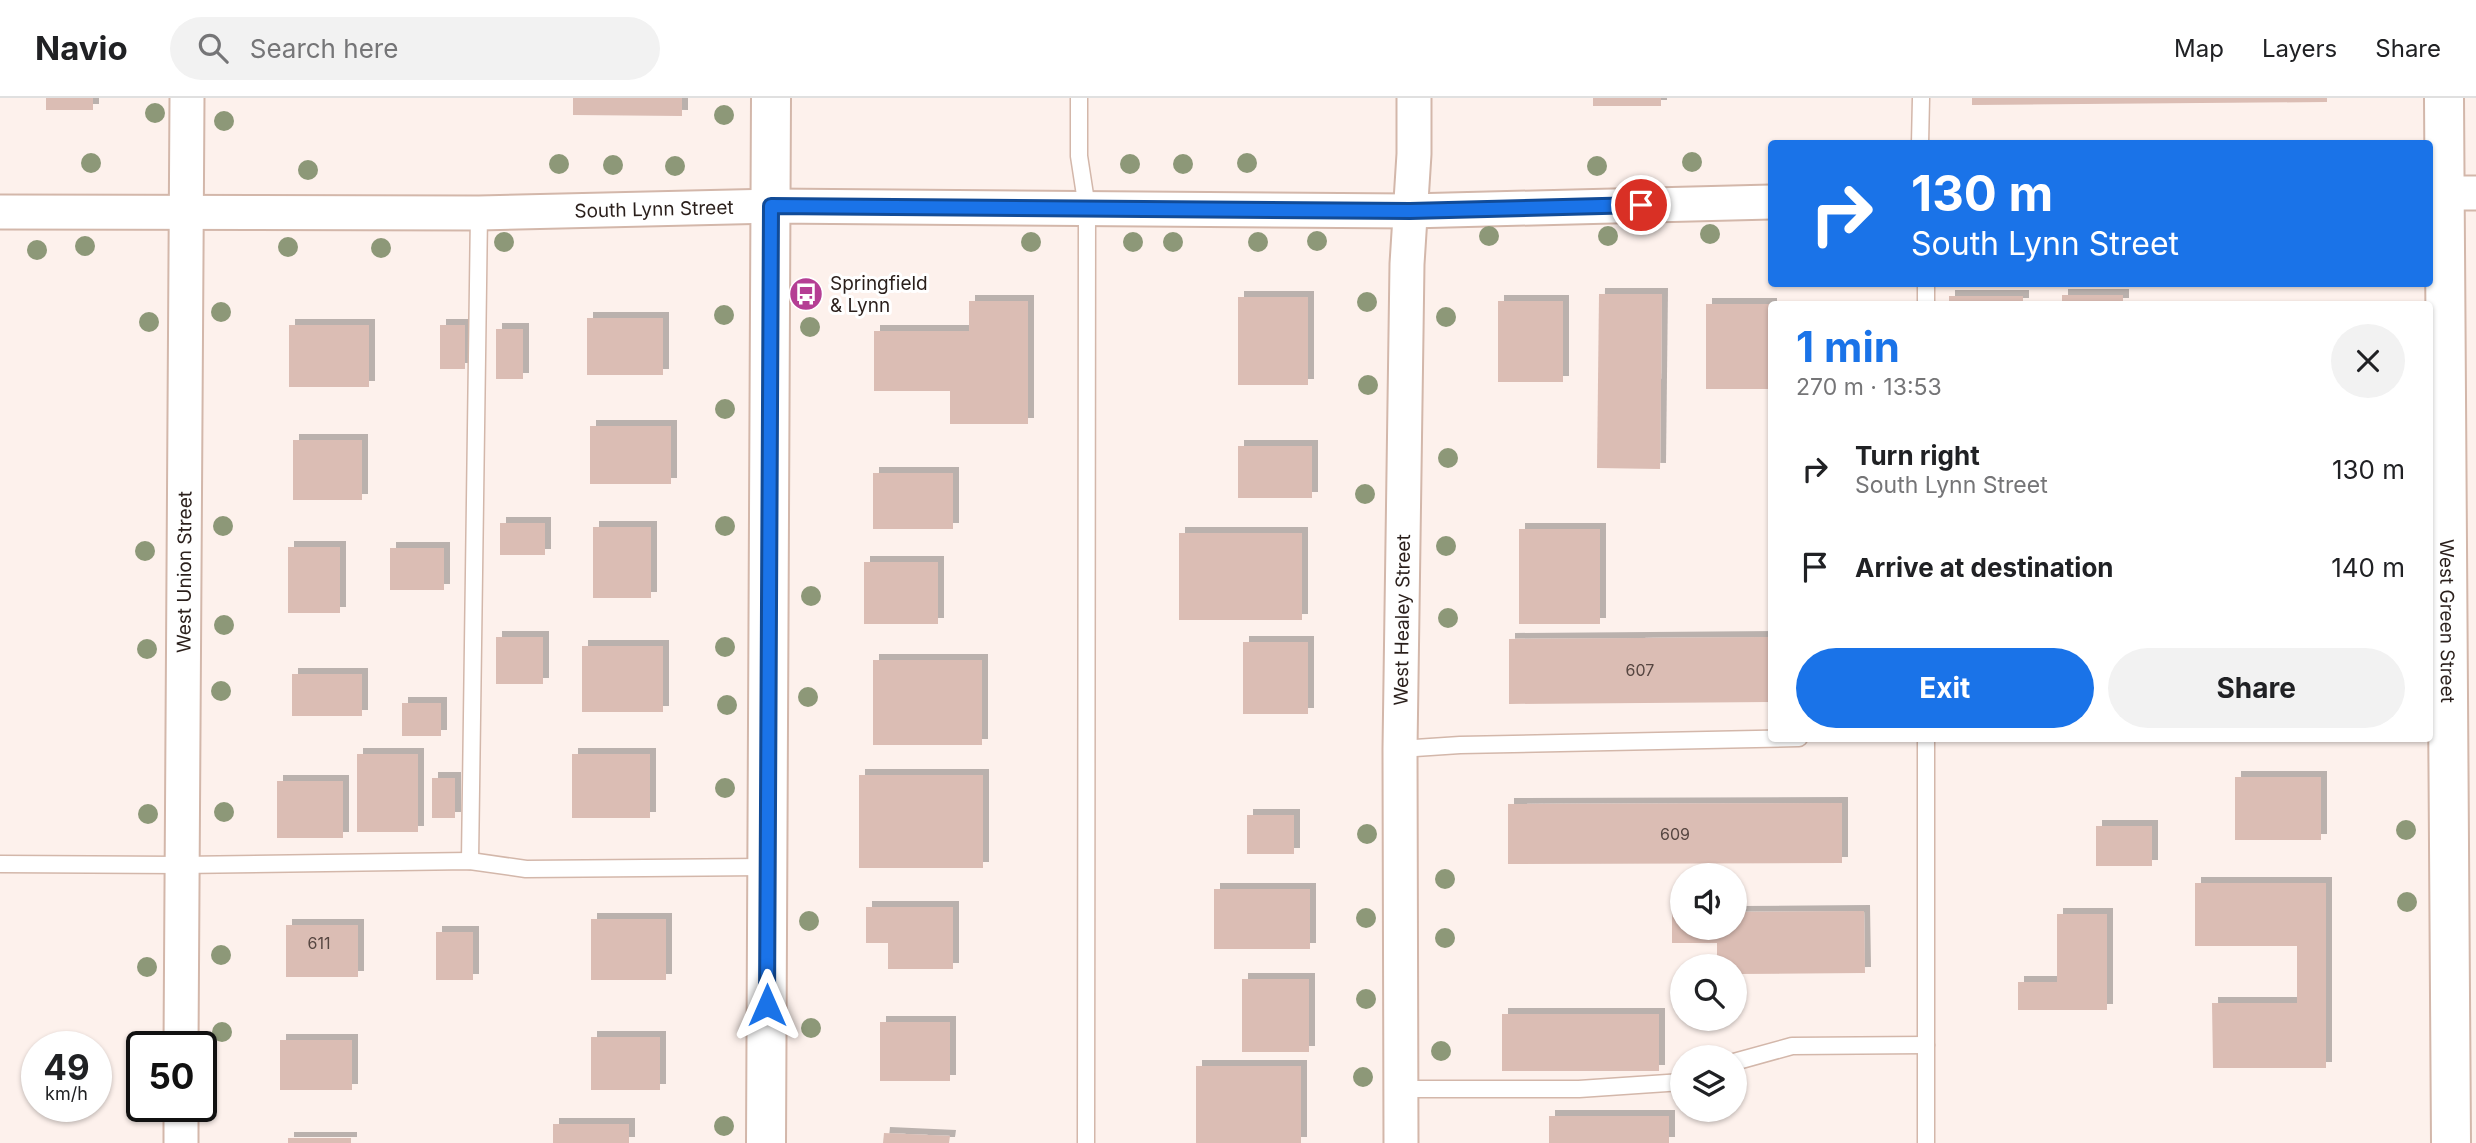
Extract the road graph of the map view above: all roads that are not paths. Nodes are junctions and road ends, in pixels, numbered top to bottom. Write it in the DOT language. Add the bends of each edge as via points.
graph roads {
  1 [pos="187,98"];
  2 [pos="771,98"];
  3 [pos="1079,98"];
  4 [pos="1414,98"];
  5 [pos="1921,98"];
  6 [pos="2444,98"];
  7 [pos="1920,140"];
  8 [pos="2450,193"];
  9 [pos="1768,202"];
  10 [pos="771,206"];
  11 [pos="1087,208"];
  12 [pos="1410,211"];
  13 [pos="0,212"];
  14 [pos="188,212"];
  15 [pos="479,213"];
  16 [pos="1768,739"];
  17 [pos="1926,742"];
  18 [pos="1400,749"];
  19 [pos="470,861"];
  20 [pos="0,864"];
  21 [pos="181,865"];
  22 [pos="767,867"];
  23 [pos="181,1031"];
  24 [pos="1926,1045"];
  25 [pos="1747,1058"];
  26 [pos="1670,1084"];
  27 [pos="1402,1088"];
  28 [pos="181,1122"];
  29 [pos="181,1143"];
  30 [pos="766,1143"];
  31 [pos="1086,1143"];
  32 [pos="1401,1143"];
  33 [pos="1926,1143"];
  34 [pos="2451,1143"];
  1 -- 14 [label="street, West Union Street"];
  2 -- 10 [label="main road"];
  3 -- 11 [label="lane" via="1079,156"];
  4 -- 12 [label="street, West Healey Street"];
  5 -- 7 [label="lane"];
  6 -- 8 [label="main road, West Green Street"];
  8 -- 34 [label="main road, West Green Street"];
  9 -- 12 [label="street, South Lynn Street"];
  10 -- 11 [label="street, South Lynn Street"];
  10 -- 15 [label="street, South Lynn Street"];
  10 -- 22 [label="main road"];
  11 -- 12 [label="street, South Lynn Street"];
  11 -- 31 [label="lane"];
  12 -- 18 [label="street, West Healey Street"];
  13 -- 14 [label="street, South Lynn Street"];
  14 -- 15 [label="street, South Lynn Street"];
  14 -- 21 [label="street, West Union Street"];
  15 -- 19 [label="lane"];
  16 -- 18 [label="lane"];
  17 -- 24 [label="lane"];
  18 -- 27 [label="street, West Healey Street"];
  19 -- 21 [label="lane"];
  19 -- 22 [label="lane" via="526,869"];
  20 -- 21 [label="lane"];
  21 -- 23 [label="street, West Union Street"];
  22 -- 30 [label="main road"];
  24 -- 25 [label="lane" via="1792,1046"];
  24 -- 33 [label="lane"];
  26 -- 27 [label="lane"];
  27 -- 32 [label="street, West Healey Street"];
  28 -- 29 [label="street"];
}
